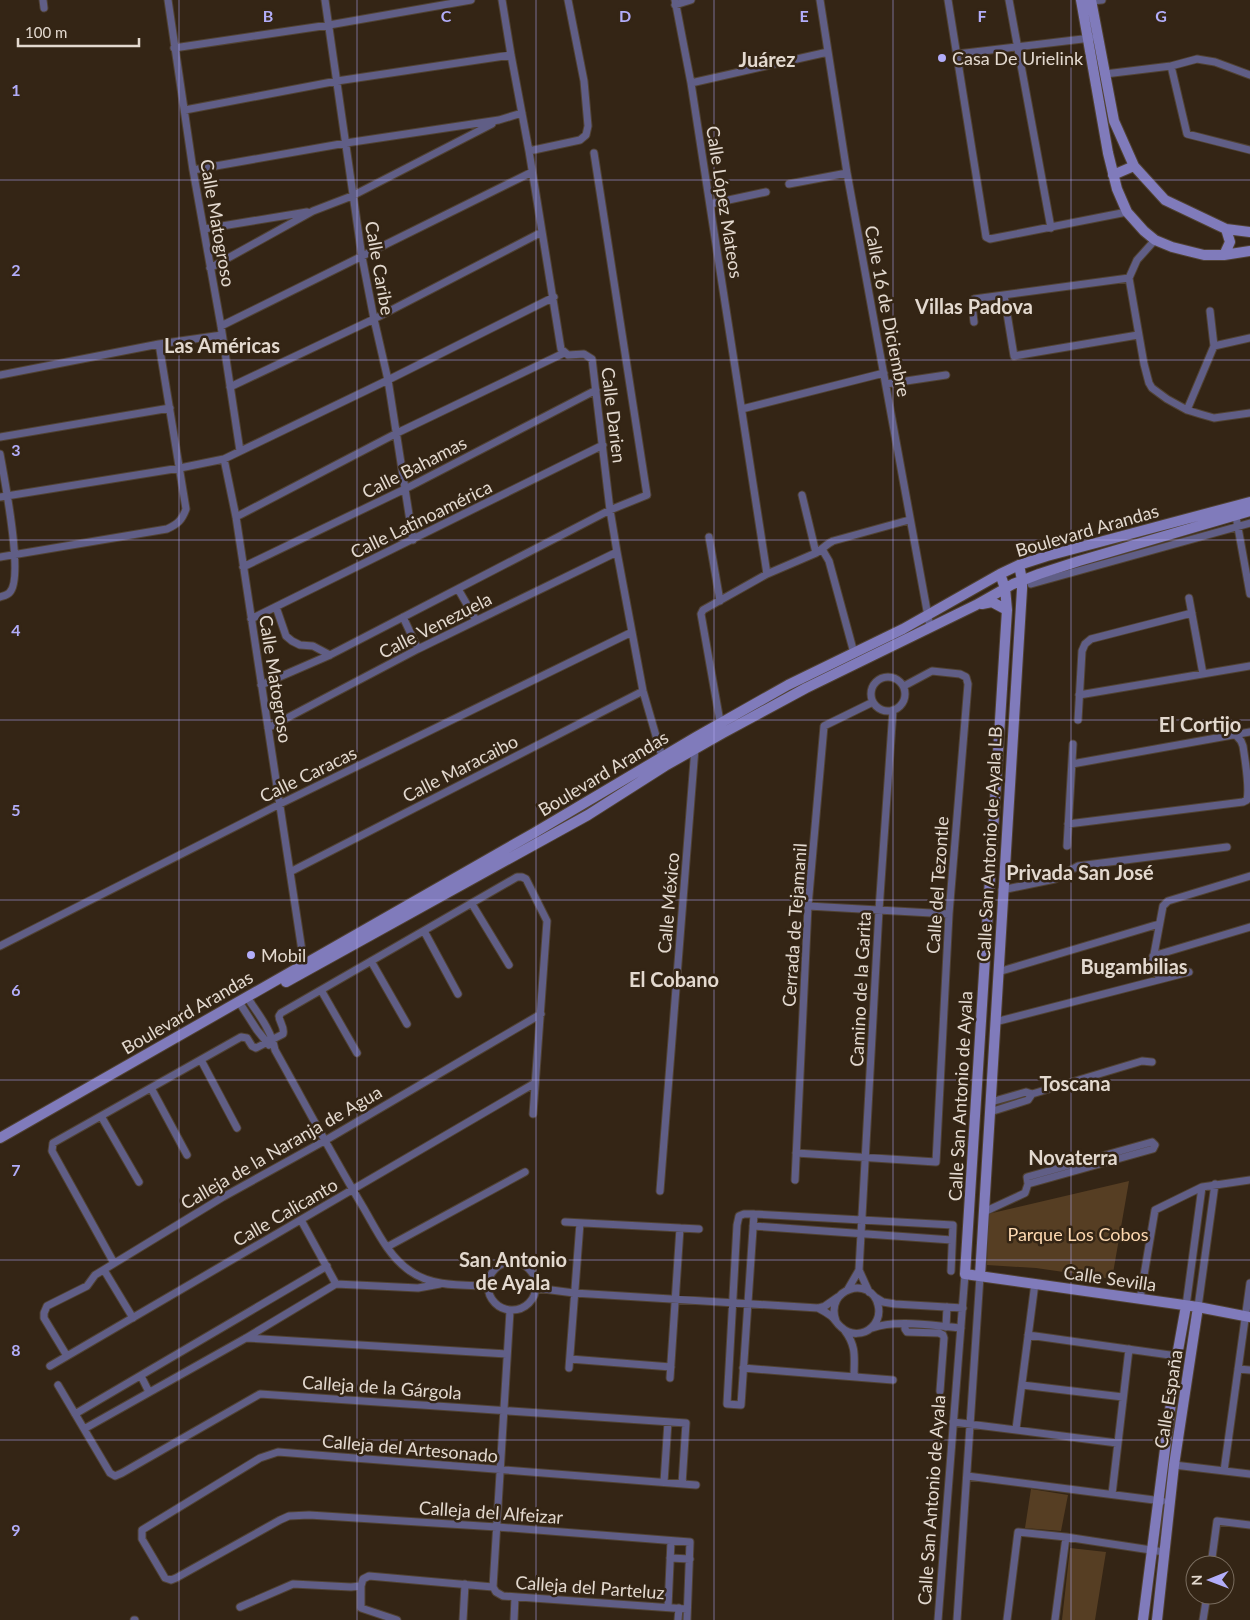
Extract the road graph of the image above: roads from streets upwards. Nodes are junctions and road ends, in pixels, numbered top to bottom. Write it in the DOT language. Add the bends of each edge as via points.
graph roads {
  1 [pos="168,0"];
  2 [pos="325,0"];
  3 [pos="471,0"];
  4 [pos="502,0"];
  5 [pos="568,0"];
  6 [pos="690,0"];
  7 [pos="820,0"];
  8 [pos="948,0"];
  9 [pos="1009,0"];
  10 [pos="1091,0"];
  11 [pos="675,2"];
  12 [pos="329,25"];
  13 [pos="1093,37"];
  14 [pos="1017,47"];
  15 [pos="174,48"];
  16 [pos="828,52"];
  17 [pos="957,54"];
  18 [pos="511,55"];
  19 [pos="1171,66"];
  20 [pos="1105,74"];
  21 [pos="1250,75"];
  22 [pos="337,81"];
  23 [pos="691,83"];
  24 [pos="185,110"];
  25 [pos="522,113"];
  26 [pos="499,120"];
  27 [pos="346,143"];
  28 [pos="1250,150"];
  29 [pos="530,151"];
  30 [pos="594,153"];
  31 [pos="1134,166"];
  32 [pos="193,170"];
  33 [pos="532,172"];
  34 [pos="847,173"];
  35 [pos="1114,175"];
  36 [pos="789,184"];
  37 [pos="766,192"];
  38 [pos="352,196"];
  39 [pos="710,204"];
  40 [pos="313,211"];
  41 [pos="1127,212"];
  42 [pos="1051,228"];
  43 [pos="204,229"];
  44 [pos="1226,229"];
  45 [pos="542,232"];
  46 [pos="1250,232"];
  47 [pos="1155,240"];
  48 [pos="1250,251"];
  49 [pos="1224,255"];
  50 [pos="362,257"];
  51 [pos="210,268"];
  52 [pos="1129,278"];
  53 [pos="1004,295"];
  54 [pos="554,297"];
  55 [pos="1210,311"];
  56 [pos="374,319"];
  57 [pos="974,322"];
  58 [pos="220,326"];
  59 [pos="222,335"];
  60 [pos="1138,335"];
  61 [pos="1250,338"];
  62 [pos="159,344"];
  63 [pos="1214,346"];
  64 [pos="564,353"];
  65 [pos="884,374"];
  66 [pos="0,375"];
  67 [pos="946,375"];
  68 [pos="388,380"];
  69 [pos="886,384"];
  70 [pos="230,387"];
  71 [pos="596,390"];
  72 [pos="170,408"];
  73 [pos="742,410"];
  74 [pos="1187,410"];
  75 [pos="1250,413"];
  76 [pos="397,434"];
  77 [pos="0,437"];
  78 [pos="602,445"];
  79 [pos="240,451"];
  80 [pos="0,454"];
  81 [pos="224,459"];
  82 [pos="180,468"];
  83 [pos="405,489"];
  84 [pos="802,495"];
  85 [pos="4,497"];
  86 [pos="1250,508"];
  87 [pos="610,510"];
  88 [pos="1235,510"];
  89 [pos="236,517"];
  90 [pos="909,520"];
  91 [pos="1250,523"];
  92 [pos="1238,526"];
  93 [pos="709,537"];
  94 [pos="413,540"];
  95 [pos="819,551"];
  96 [pos="617,552"];
  97 [pos="15,555"];
  98 [pos="0,557"];
  99 [pos="1079,561"];
  100 [pos="1019,565"];
  101 [pos="243,566"];
  102 [pos="1095,566"];
  103 [pos="768,574"];
  104 [pos="1000,574"];
  105 [pos="1026,582"];
  106 [pos="1006,588"];
  107 [pos="458,589"];
  108 [pos="1250,594"];
  109 [pos="0,597"];
  110 [pos="1189,598"];
  111 [pos="720,601"];
  112 [pos="976,605"];
  113 [pos="276,607"];
  114 [pos="1007,610"];
  115 [pos="1192,613"];
  116 [pos="927,615"];
  117 [pos="403,616"];
  118 [pos="251,619"];
  119 [pos="476,620"];
  120 [pos="930,628"];
  121 [pos="632,632"];
  122 [pos="418,649"];
  123 [pos="854,653"];
  124 [pos="330,655"];
  125 [pos="1250,666"];
  126 [pos="1203,674"];
  127 [pos="261,685"];
  128 [pos="904,686"];
  129 [pos="643,691"];
  130 [pos="1079,695"];
  131 [pos="873,702"];
  132 [pos="893,710"];
  133 [pos="1078,720"];
  134 [pos="268,728"];
  135 [pos="722,728"];
  136 [pos="1250,732"];
  137 [pos="1236,734"];
  138 [pos="696,737"];
  139 [pos="1073,744"];
  140 [pos="695,748"];
  141 [pos="663,762"];
  142 [pos="1072,764"];
  143 [pos="280,804"];
  144 [pos="577,808"];
  145 [pos="588,815"];
  146 [pos="1068,824"];
  147 [pos="1067,846"];
  148 [pos="1227,847"];
  149 [pos="991,856"];
  150 [pos="1004,857"];
  151 [pos="290,872"];
  152 [pos="1250,876"];
  153 [pos="1002,890"];
  154 [pos="472,904"];
  155 [pos="808,906"];
  156 [pos="879,910"];
  157 [pos="949,914"];
  158 [pos="1158,924"];
  159 [pos="1250,926"];
  160 [pos="424,931"];
  161 [pos="986,935"];
  162 [pos="1000,936"];
  163 [pos="0,946"];
  164 [pos="1153,956"];
  165 [pos="371,962"];
  166 [pos="304,964"];
  167 [pos="509,965"];
  168 [pos="998,972"];
  169 [pos="1189,972"];
  170 [pos="1161,979"];
  171 [pos="321,990"];
  172 [pos="458,994"];
  173 [pos="245,1002"];
  174 [pos="540,1014"];
  175 [pos="995,1022"];
  176 [pos="407,1024"];
  177 [pos="270,1041"];
  178 [pos="357,1053"];
  179 [pos="201,1060"];
  180 [pos="1152,1062"];
  181 [pos="535,1083"];
  182 [pos="151,1088"];
  183 [pos="990,1107"];
  184 [pos="533,1114"];
  185 [pos="101,1116"];
  186 [pos="237,1128"];
  187 [pos="974,1131"];
  188 [pos="989,1133"];
  189 [pos="0,1138"];
  190 [pos="326,1140"];
  191 [pos="0,1143"];
  192 [pos="796,1153"];
  193 [pos="187,1155"];
  194 [pos="865,1158"];
  195 [pos="1102,1160"];
  196 [pos="525,1172"];
  197 [pos="795,1180"];
  198 [pos="1250,1180"];
  199 [pos="139,1182"];
  200 [pos="1216,1184"];
  201 [pos="1202,1187"];
  202 [pos="353,1190"];
  203 [pos="660,1191"];
  204 [pos="984,1212"];
  205 [pos="754,1214"];
  206 [pos="862,1219"];
  207 [pos="301,1220"];
  208 [pos="565,1222"];
  209 [pos="580,1223"];
  210 [pos="753,1226"];
  211 [pos="680,1228"];
  212 [pos="699,1229"];
  213 [pos="861,1234"];
  214 [pos="952,1240"];
  215 [pos="387,1247"];
  216 [pos="114,1264"];
  217 [pos="327,1266"];
  218 [pos="104,1270"];
  219 [pos="859,1270"];
  220 [pos="952,1271"];
  221 [pos="965,1274"];
  222 [pos="980,1276"];
  223 [pos="1250,1283"];
  224 [pos="336,1284"];
  225 [pos="443,1284"];
  226 [pos="1035,1284"];
  227 [pos="488,1286"];
  228 [pos="536,1288"];
  229 [pos="848,1289"];
  230 [pos="574,1292"];
  231 [pos="871,1293"];
  232 [pos="838,1297"];
  233 [pos="675,1299"];
  234 [pos="1140,1299"];
  235 [pos="734,1303"];
  236 [pos="748,1304"];
  237 [pos="1186,1306"];
  238 [pos="947,1307"];
  239 [pos="1198,1307"];
  240 [pos="818,1308"];
  241 [pos="962,1308"];
  242 [pos="510,1311"];
  243 [pos="1248,1317"];
  244 [pos="132,1318"];
  245 [pos="836,1321"];
  246 [pos="905,1324"];
  247 [pos="946,1327"];
  248 [pos="961,1328"];
  249 [pos="845,1330"];
  250 [pos="867,1331"];
  251 [pos="1028,1336"];
  252 [pos="246,1338"];
  253 [pos="1129,1349"];
  254 [pos="855,1350"];
  255 [pos="507,1354"];
  256 [pos="67,1356"];
  257 [pos="1177,1356"];
  258 [pos="570,1359"];
  259 [pos="50,1366"];
  260 [pos="671,1366"];
  261 [pos="569,1368"];
  262 [pos="743,1368"];
  263 [pos="1238,1369"];
  264 [pos="1250,1370"];
  265 [pos="141,1376"];
  266 [pos="854,1376"];
  267 [pos="670,1378"];
  268 [pos="893,1380"];
  269 [pos="58,1385"];
  270 [pos="1022,1385"];
  271 [pos="940,1391"];
  272 [pos="150,1392"];
  273 [pos="1123,1397"];
  274 [pos="504,1411"];
  275 [pos="75,1414"];
  276 [pos="668,1422"];
  277 [pos="953,1422"];
  278 [pos="971,1424"];
  279 [pos="84,1429"];
  280 [pos="1016,1429"];
  281 [pos="1117,1443"];
  282 [pos="1174,1466"];
  283 [pos="500,1470"];
  284 [pos="1224,1471"];
  285 [pos="1250,1474"];
  286 [pos="967,1476"];
  287 [pos="664,1482"];
  288 [pos="682,1484"];
  289 [pos="696,1485"];
  290 [pos="1112,1494"];
  291 [pos="1159,1501"];
  292 [pos="1170,1502"];
  293 [pos="1250,1525"];
  294 [pos="497,1527"];
  295 [pos="1066,1537"];
  296 [pos="671,1541"];
  297 [pos="1153,1551"];
  298 [pos="1164,1552"];
  299 [pos="1213,1555"];
  300 [pos="670,1558"];
  301 [pos="690,1559"];
  302 [pos="171,1580"];
  303 [pos="465,1584"];
  304 [pos="361,1586"];
  305 [pos="493,1587"];
  306 [pos="515,1597"];
  307 [pos="1205,1605"];
  308 [pos="240,1607"];
  309 [pos="668,1607"];
  310 [pos="678,1608"];
  311 [pos="687,1609"];
  312 [pos="397,1620"];
  313 [pos="462,1620"];
  314 [pos="514,1620"];
  315 [pos="678,1620"];
  316 [pos="686,1620"];
  317 [pos="938,1620"];
  318 [pos="957,1620"];
  319 [pos="1007,1620"];
  320 [pos="1055,1620"];
  321 [pos="1143,1620"];
  322 [pos="1157,1620"];
  323 [pos="1203,1620"];
  1 -- 15 [label="street, Calle Matogroso"];
  2 -- 12 [label="street, Calle Caribe"];
  3 -- 12 [label="street"];
  4 -- 18 [label="street"];
  5 -- 29 [label="street" via="584,81 586,135 580,140"];
  6 -- 11 [label="street"];
  7 -- 16 [label="street, Calle 16 de Diciembre"];
  8 -- 17 [label="street"];
  9 -- 14 [label="street"];
  10 -- 13 [label="street"];
  11 -- 23 [label="street, Calle López Mateos"];
  12 -- 15 [label="street"];
  12 -- 22 [label="street, Calle Caribe"];
  13 -- 14 [label="street"];
  13 -- 20 [label="street"];
  13 -- 35 [label="street" via="1108,153"];
  14 -- 17 [label="street"];
  14 -- 42 [label="street"];
  15 -- 24 [label="street, Calle Matogroso"];
  16 -- 23 [label="street"];
  16 -- 34 [label="street, Calle 16 de Diciembre"];
  17 -- 42 [label="street" via="986,237"];
  18 -- 22 [label="street"];
  18 -- 25 [label="street"];
  19 -- 20 [label="street"];
  19 -- 21 [label="street" via="1196,60 1215,62"];
  19 -- 28 [label="street" via="1187,134"];
  20 -- 31 [label="street" via="1114,121"];
  22 -- 24 [label="street"];
  22 -- 27 [label="street, Calle Caribe"];
  23 -- 39 [label="street, Calle López Mateos"];
  24 -- 32 [label="street, Calle Matogroso"];
  25 -- 26 [label="street"];
  25 -- 29 [label="street"];
  26 -- 27 [label="street"];
  26 -- 38 [label="street"];
  27 -- 32 [label="street"];
  27 -- 38 [label="street, Calle Caribe"];
  29 -- 33 [label="street"];
  30 -- 87 [label="street" via="647,495"];
  31 -- 35 [label="street"];
  31 -- 44 [label="street" via="1165,200"];
  32 -- 43 [label="street, Calle Matogroso"];
  33 -- 45 [label="street"];
  33 -- 50 [label="street"];
  34 -- 36 [label="street"];
  34 -- 65 [label="street, Calle 16 de Diciembre"];
  35 -- 41 [label="street"];
  37 -- 39 [label="street"];
  38 -- 40 [label="street"];
  38 -- 50 [label="street, Calle Caribe"];
  39 -- 73 [label="street, Calle López Mateos"];
  40 -- 43 [label="street"];
  40 -- 51 [label="street"];
  41 -- 42 [label="street"];
  41 -- 47 [label="street"];
  43 -- 51 [label="street, Calle Matogroso"];
  44 -- 46 [label="street"];
  44 -- 49 [label="street" via="1230,242"];
  45 -- 54 [label="street"];
  45 -- 56 [label="street"];
  47 -- 49 [label="street" via="1204,255"];
  47 -- 52 [label="street" via="1137,260"];
  48 -- 49 [label="street"];
  50 -- 56 [label="street, Calle Caribe"];
  50 -- 58 [label="street"];
  51 -- 58 [label="street, Calle Matogroso"];
  52 -- 53 [label="street"];
  52 -- 60 [label="street"];
  53 -- 57 [label="street" via="974,299"];
  53 -- 60 [label="street" via="1014,356"];
  54 -- 64 [label="street"];
  54 -- 68 [label="street"];
  55 -- 63 [label="street"];
  56 -- 68 [label="street, Calle Caribe"];
  56 -- 70 [label="street"];
  58 -- 59 [label="street, Calle Matogroso"];
  59 -- 62 [label="street"];
  59 -- 70 [label="street, Calle Matogroso"];
  60 -- 74 [label="street" via="1149,383"];
  61 -- 63 [label="street"];
  62 -- 66 [label="street"];
  62 -- 72 [label="street"];
  63 -- 74 [label="street"];
  64 -- 71 [label="street, Calle Darien" via="584,354 592,359"];
  64 -- 76 [label="street"];
  65 -- 69 [label="street, Calle 16 de Diciembre"];
  65 -- 73 [label="street"];
  67 -- 69 [label="street"];
  68 -- 76 [label="street, Calle Caribe"];
  68 -- 79 [label="street"];
  69 -- 90 [label="street, Calle 16 de Diciembre"];
  70 -- 79 [label="street, Calle Matogroso"];
  71 -- 78 [label="street, Calle Darien"];
  71 -- 83 [label="street, Calle Bahamas"];
  72 -- 77 [label="street"];
  72 -- 82 [label="street"];
  73 -- 103 [label="street, Calle López Mateos"];
  74 -- 75 [label="street" via="1214,418"];
  76 -- 83 [label="street, Calle Caribe"];
  76 -- 89 [label="street"];
  78 -- 87 [label="street, Calle Darien"];
  78 -- 94 [label="street, Calle Latinoamérica"];
  79 -- 81 [label="street"];
  80 -- 85 [label="street"];
  81 -- 82 [label="street"];
  81 -- 89 [label="street, Calle Matogroso"];
  82 -- 85 [label="street"];
  82 -- 97 [label="street" via="186,509 177,525"];
  83 -- 94 [label="street, Calle Caribe"];
  83 -- 101 [label="street, Calle Bahamas"];
  84 -- 95 [label="street"];
  85 -- 97 [label="street"];
  86 -- 88 [label="street, Boulevard Arandas"];
  87 -- 96 [label="street, Calle Darien"];
  87 -- 107 [label="street"];
  88 -- 92 [label="street"];
  88 -- 99 [label="street, Boulevard Arandas"];
  88 -- 100 [label="street, Boulevard Arandas"];
  89 -- 101 [label="street, Calle Matogroso"];
  90 -- 95 [label="street" via="833,541"];
  90 -- 116 [label="street, Calle 16 de Diciembre"];
  91 -- 92 [label="street"];
  92 -- 102 [label="street"];
  92 -- 108 [label="street"];
  93 -- 111 [label="street"];
  94 -- 113 [label="street, Calle Latinoamérica"];
  95 -- 103 [label="street"];
  95 -- 123 [label="street" via="829,561"];
  96 -- 119 [label="street, Calle Venezuela"];
  96 -- 121 [label="street, Calle Darien"];
  97 -- 98 [label="street"];
  97 -- 109 [label="street" via="14,586 10,593"];
  99 -- 102 [label="street"];
  99 -- 105 [label="street, Boulevard Arandas" via="1038,574"];
  100 -- 104 [label="street, Boulevard Arandas"];
  100 -- 105 [label="street, Calle San Antonio de Ayala LB"];
  101 -- 118 [label="street, Calle Matogroso"];
  102 -- 105 [label="street"];
  103 -- 111 [label="street"];
  104 -- 106 [label="street, Calle San Antonio de Ayala"];
  104 -- 116 [label="street, Boulevard Arandas"];
  105 -- 106 [label="street, Boulevard Arandas"];
  105 -- 150 [label="street, Calle San Antonio de Ayala LB" via="1021,595"];
  106 -- 112 [label="street, Boulevard Arandas"];
  106 -- 114 [label="street, Calle San Antonio de Ayala"];
  107 -- 117 [label="street"];
  107 -- 119 [label="street"];
  110 -- 115 [label="street"];
  111 -- 135 [label="street" via="702,611"];
  112 -- 114 [label="street" via="992,602"];
  112 -- 120 [label="street, Boulevard Arandas"];
  113 -- 118 [label="street, Calle Latinoamérica"];
  113 -- 124 [label="street" via="286,636 300,645 312,646"];
  114 -- 149 [label="street, Calle San Antonio de Ayala"];
  115 -- 126 [label="street"];
  115 -- 130 [label="street" via="1092,639 1085,644"];
  116 -- 120 [label="street, Calle 16 de Diciembre"];
  116 -- 123 [label="street, Boulevard Arandas"];
  117 -- 122 [label="street"];
  117 -- 124 [label="street"];
  118 -- 127 [label="street, Calle Matogroso"];
  119 -- 122 [label="street, Calle Venezuela"];
  120 -- 135 [label="street, Boulevard Arandas"];
  121 -- 129 [label="street, Calle Darien"];
  121 -- 143 [label="street, Calle Caracas"];
  122 -- 134 [label="street, Calle Venezuela"];
  123 -- 135 [label="street, Boulevard Arandas" via="788,685"];
  124 -- 127 [label="street"];
  125 -- 126 [label="street"];
  126 -- 130 [label="street"];
  127 -- 134 [label="street, Calle Matogroso"];
  128 -- 131 [label="street" via="895,678 878,679 871,688"];
  128 -- 132 [label="street" via="904,701"];
  128 -- 157 [label="street, Calle del Tezontle" via="932,671 960,674 968,684"];
  129 -- 141 [label="street, Calle Darien"];
  129 -- 151 [label="street, Calle Maracaibo"];
  130 -- 133 [label="street"];
  131 -- 132 [label="street" via="880,709"];
  131 -- 155 [label="street, Cerrada de Tejamanil" via="824,726"];
  132 -- 156 [label="street, Camino de la Garita"];
  134 -- 143 [label="street, Calle Matogroso"];
  135 -- 138 [label="street, Boulevard Arandas"];
  135 -- 140 [label="street, Boulevard Arandas"];
  136 -- 137 [label="street"];
  137 -- 142 [label="street"];
  137 -- 146 [label="street" via="1242,741 1247,800"];
  138 -- 140 [label="street, Calle México"];
  138 -- 141 [label="street, Boulevard Arandas"];
  139 -- 142 [label="street"];
  140 -- 141 [label="street, Boulevard Arandas"];
  140 -- 203 [label="street, Calle México"];
  141 -- 144 [label="street, Boulevard Arandas"];
  141 -- 145 [label="street, Boulevard Arandas"];
  142 -- 146 [label="street"];
  143 -- 151 [label="street, Calle Matogroso"];
  143 -- 163 [label="street, Calle Caracas"];
  144 -- 145 [label="street"];
  144 -- 166 [label="street, Boulevard Arandas"];
  145 -- 173 [label="street, Boulevard Arandas"];
  146 -- 147 [label="street"];
  148 -- 153 [label="street" via="1078,866 1055,878"];
  149 -- 150 [label="street"];
  149 -- 161 [label="street, Calle San Antonio de Ayala"];
  150 -- 153 [label="street, Calle San Antonio de Ayala LB"];
  151 -- 166 [label="street, Calle Matogroso"];
  152 -- 158 [label="street" via="1168,901 1163,906"];
  153 -- 162 [label="street, Calle San Antonio de Ayala LB"];
  154 -- 160 [label="street"];
  154 -- 167 [label="street"];
  154 -- 174 [label="street" via="517,878 526,880 548,921"];
  155 -- 156 [label="street"];
  155 -- 192 [label="street, Cerrada de Tejamanil"];
  156 -- 157 [label="street"];
  156 -- 194 [label="street, Camino de la Garita"];
  157 -- 194 [label="street, Calle del Tezontle" via="936,1162"];
  158 -- 164 [label="street"];
  158 -- 168 [label="street"];
  159 -- 164 [label="street"];
  160 -- 165 [label="street"];
  160 -- 172 [label="street"];
  161 -- 162 [label="street"];
  161 -- 187 [label="street, Calle San Antonio de Ayala"];
  162 -- 168 [label="street, Calle San Antonio de Ayala LB"];
  164 -- 170 [label="street" via="1153,969"];
  165 -- 171 [label="street"];
  165 -- 176 [label="street"];
  166 -- 173 [label="street, Boulevard Arandas"];
  168 -- 175 [label="street, Calle San Antonio de Ayala LB"];
  169 -- 170 [label="street"];
  170 -- 175 [label="street"];
  171 -- 177 [label="street" via="281,1013 279,1019 283,1034"];
  171 -- 178 [label="street"];
  173 -- 177 [label="street"];
  173 -- 189 [label="street, Boulevard Arandas"];
  173 -- 191 [label="street, Boulevard Arandas"];
  174 -- 181 [label="street"];
  174 -- 190 [label="street, Calleja de la Naranja de Agua"];
  175 -- 183 [label="street, Calle San Antonio de Ayala LB"];
  177 -- 179 [label="street" via="254,1048 247,1038 241,1037"];
  177 -- 190 [label="street"];
  179 -- 182 [label="street"];
  179 -- 186 [label="street"];
  180 -- 183 [label="street" via="1142,1061 1032,1094 1028,1100"];
  181 -- 184 [label="street"];
  181 -- 202 [label="street, Calle Calicanto"];
  182 -- 185 [label="street"];
  182 -- 193 [label="street"];
  183 -- 188 [label="street, Calle San Antonio de Ayala LB"];
  185 -- 199 [label="street"];
  185 -- 216 [label="street" via="54,1143 52,1152"];
  187 -- 188 [label="street"];
  187 -- 221 [label="street, Calle San Antonio de Ayala"];
  188 -- 204 [label="street, Calle San Antonio de Ayala LB"];
  190 -- 202 [label="street"];
  190 -- 216 [label="street, Calleja de la Naranja de Agua" via="223,1197"];
  192 -- 194 [label="street"];
  192 -- 197 [label="street, Cerrada de Tejamanil"];
  194 -- 206 [label="street, Camino de la Garita"];
  195 -- 195 [label="street" via="1153,1149 1155,1145 1152,1142"];
  195 -- 204 [label="street" via="1027,1177 1025,1193"];
  196 -- 215 [label="street"];
  198 -- 200 [label="street"];
  200 -- 201 [label="street"];
  200 -- 239 [label="street, Calle España"];
  201 -- 234 [label="street" via="1155,1210"];
  201 -- 237 [label="street, Calle España"];
  202 -- 207 [label="street, Calle Calicanto"];
  202 -- 215 [label="street"];
  204 -- 222 [label="street, Calle San Antonio de Ayala LB"];
  205 -- 206 [label="street"];
  205 -- 210 [label="street"];
  205 -- 235 [label="street" via="739,1216"];
  206 -- 213 [label="street, Camino de la Garita"];
  206 -- 214 [label="street" via="953,1225"];
  207 -- 217 [label="street"];
  207 -- 244 [label="street, Calle Calicanto"];
  208 -- 209 [label="street"];
  209 -- 211 [label="street"];
  209 -- 230 [label="street"];
  210 -- 213 [label="street"];
  210 -- 236 [label="street"];
  211 -- 212 [label="street"];
  211 -- 233 [label="street"];
  213 -- 214 [label="street"];
  213 -- 219 [label="street, Camino de la Garita"];
  214 -- 220 [label="street"];
  215 -- 225 [label="street" via="410,1271"];
  216 -- 218 [label="street, Calleja de la Naranja de Agua"];
  217 -- 224 [label="street"];
  217 -- 265 [label="street"];
  218 -- 244 [label="street"];
  218 -- 256 [label="street, Calleja de la Naranja de Agua" via="95,1275 87,1286 47,1306 44,1318"];
  219 -- 229 [label="street, Camino de la Garita"];
  219 -- 231 [label="street, Camino de la Garita"];
  221 -- 222 [label="street, Calle Sevilla"];
  221 -- 241 [label="street, Calle San Antonio de Ayala"];
  222 -- 226 [label="street, Calle Sevilla"];
  222 -- 278 [label="street"];
  223 -- 243 [label="street"];
  224 -- 225 [label="street" via="418,1288"];
  224 -- 252 [label="street"];
  225 -- 227 [label="street"];
  226 -- 234 [label="street, Calle Sevilla"];
  226 -- 251 [label="street"];
  227 -- 228 [label="street" via="495,1268 513,1262 530,1270"];
  227 -- 242 [label="street" via="490,1298 498,1307"];
  228 -- 230 [label="street"];
  228 -- 242 [label="street" via="532,1300 522,1308"];
  229 -- 231 [label="street"];
  229 -- 232 [label="street"];
  230 -- 233 [label="street"];
  230 -- 258 [label="street"];
  231 -- 238 [label="street" via="882,1302"];
  231 -- 250 [label="street" via="879,1309 875,1324"];
  232 -- 240 [label="street"];
  232 -- 245 [label="street" via="834,1309"];
  233 -- 235 [label="street"];
  233 -- 260 [label="street"];
  234 -- 237 [label="street, Calle Sevilla"];
  235 -- 236 [label="street"];
  235 -- 262 [label="street" via="727,1404 741,1405"];
  236 -- 240 [label="street"];
  236 -- 262 [label="street"];
  237 -- 239 [label="street, Calle Sevilla"];
  237 -- 257 [label="street, Calle España"];
  238 -- 241 [label="street"];
  238 -- 247 [label="street"];
  239 -- 243 [label="street, Calle Sevilla"];
  239 -- 282 [label="street, Calle España"];
  240 -- 245 [label="street"];
  241 -- 248 [label="street, Calle San Antonio de Ayala"];
  242 -- 255 [label="street"];
  243 -- 263 [label="street"];
  244 -- 256 [label="street, Calle Calicanto"];
  245 -- 249 [label="street"];
  246 -- 247 [label="street"];
  246 -- 250 [label="street" via="881,1325"];
  246 -- 271 [label="street" via="907,1332 943,1335"];
  247 -- 248 [label="street"];
  248 -- 277 [label="street, Calle San Antonio de Ayala"];
  249 -- 250 [label="street" via="855,1334"];
  249 -- 254 [label="street"];
  250 -- 254 [label="street" via="860,1337"];
  251 -- 253 [label="street"];
  251 -- 270 [label="street"];
  252 -- 255 [label="street"];
  252 -- 272 [label="street"];
  253 -- 257 [label="street"];
  253 -- 273 [label="street"];
  254 -- 266 [label="street"];
  255 -- 274 [label="street"];
  256 -- 259 [label="street, Calle Calicanto"];
  257 -- 291 [label="street, Calle España"];
  258 -- 260 [label="street"];
  258 -- 261 [label="street"];
  260 -- 267 [label="street"];
  262 -- 266 [label="street"];
  263 -- 264 [label="street"];
  263 -- 284 [label="street"];
  265 -- 272 [label="street"];
  265 -- 275 [label="street"];
  266 -- 268 [label="street"];
  269 -- 275 [label="street"];
  270 -- 273 [label="street"];
  270 -- 280 [label="street"];
  272 -- 279 [label="street"];
  273 -- 281 [label="street"];
  274 -- 276 [label="street, Calleja de la Gárgola"];
  274 -- 279 [label="street, Calleja de la Gárgola" via="260,1394 115,1476 110,1474"];
  274 -- 283 [label="street"];
  275 -- 279 [label="street"];
  276 -- 287 [label="street"];
  276 -- 288 [label="street, Calleja de la Gárgola" via="686,1423"];
  277 -- 278 [label="street"];
  277 -- 317 [label="street, Calle San Antonio de Ayala"];
  278 -- 280 [label="street"];
  278 -- 286 [label="street"];
  280 -- 281 [label="street"];
  281 -- 290 [label="street"];
  282 -- 284 [label="street"];
  282 -- 292 [label="street, Calle España"];
  283 -- 287 [label="street, Calleja del Artesonado"];
  283 -- 294 [label="street"];
  283 -- 302 [label="street, Calleja del Artesonado" via="278,1452 260,1458 142,1530 142,1538 165,1578"];
  284 -- 285 [label="street"];
  286 -- 290 [label="street"];
  286 -- 318 [label="street"];
  287 -- 288 [label="street, Calleja del Artesonado"];
  288 -- 289 [label="street, Calleja del Artesonado"];
  290 -- 291 [label="street"];
  291 -- 292 [label="street"];
  291 -- 297 [label="street, Calle España"];
  292 -- 298 [label="street, Calle España"];
  293 -- 299 [label="street" via="1218,1521"];
  294 -- 296 [label="street, Calleja del Alfeizar"];
  294 -- 302 [label="street, Calleja del Alfeizar" via="289,1516"];
  294 -- 305 [label="street"];
  295 -- 297 [label="street"];
  295 -- 319 [label="street" via="1018,1532"];
  295 -- 320 [label="street"];
  296 -- 300 [label="street"];
  296 -- 301 [label="street, Calleja del Alfeizar" via="690,1542"];
  297 -- 298 [label="street"];
  297 -- 321 [label="street, Calle España"];
  298 -- 322 [label="street, Calle España"];
  300 -- 301 [label="street"];
  300 -- 309 [label="street"];
  301 -- 311 [label="street"];
  303 -- 304 [label="street, Calleja del Parteluz" via="369,1576 363,1579"];
  303 -- 305 [label="street, Calleja del Parteluz"];
  303 -- 313 [label="street"];
  304 -- 308 [label="street, Calleja del Parteluz" via="293,1584"];
  304 -- 312 [label="street" via="361,1608"];
  305 -- 306 [label="street, Calleja del Parteluz" via="503,1596"];
  306 -- 309 [label="street, Calleja del Parteluz"];
  306 -- 314 [label="street"];
  307 -- 323 [label="street"];
  309 -- 310 [label="street, Calleja del Parteluz"];
  310 -- 311 [label="street, Calleja del Parteluz"];
  310 -- 315 [label="street"];
  311 -- 316 [label="street"];
}
